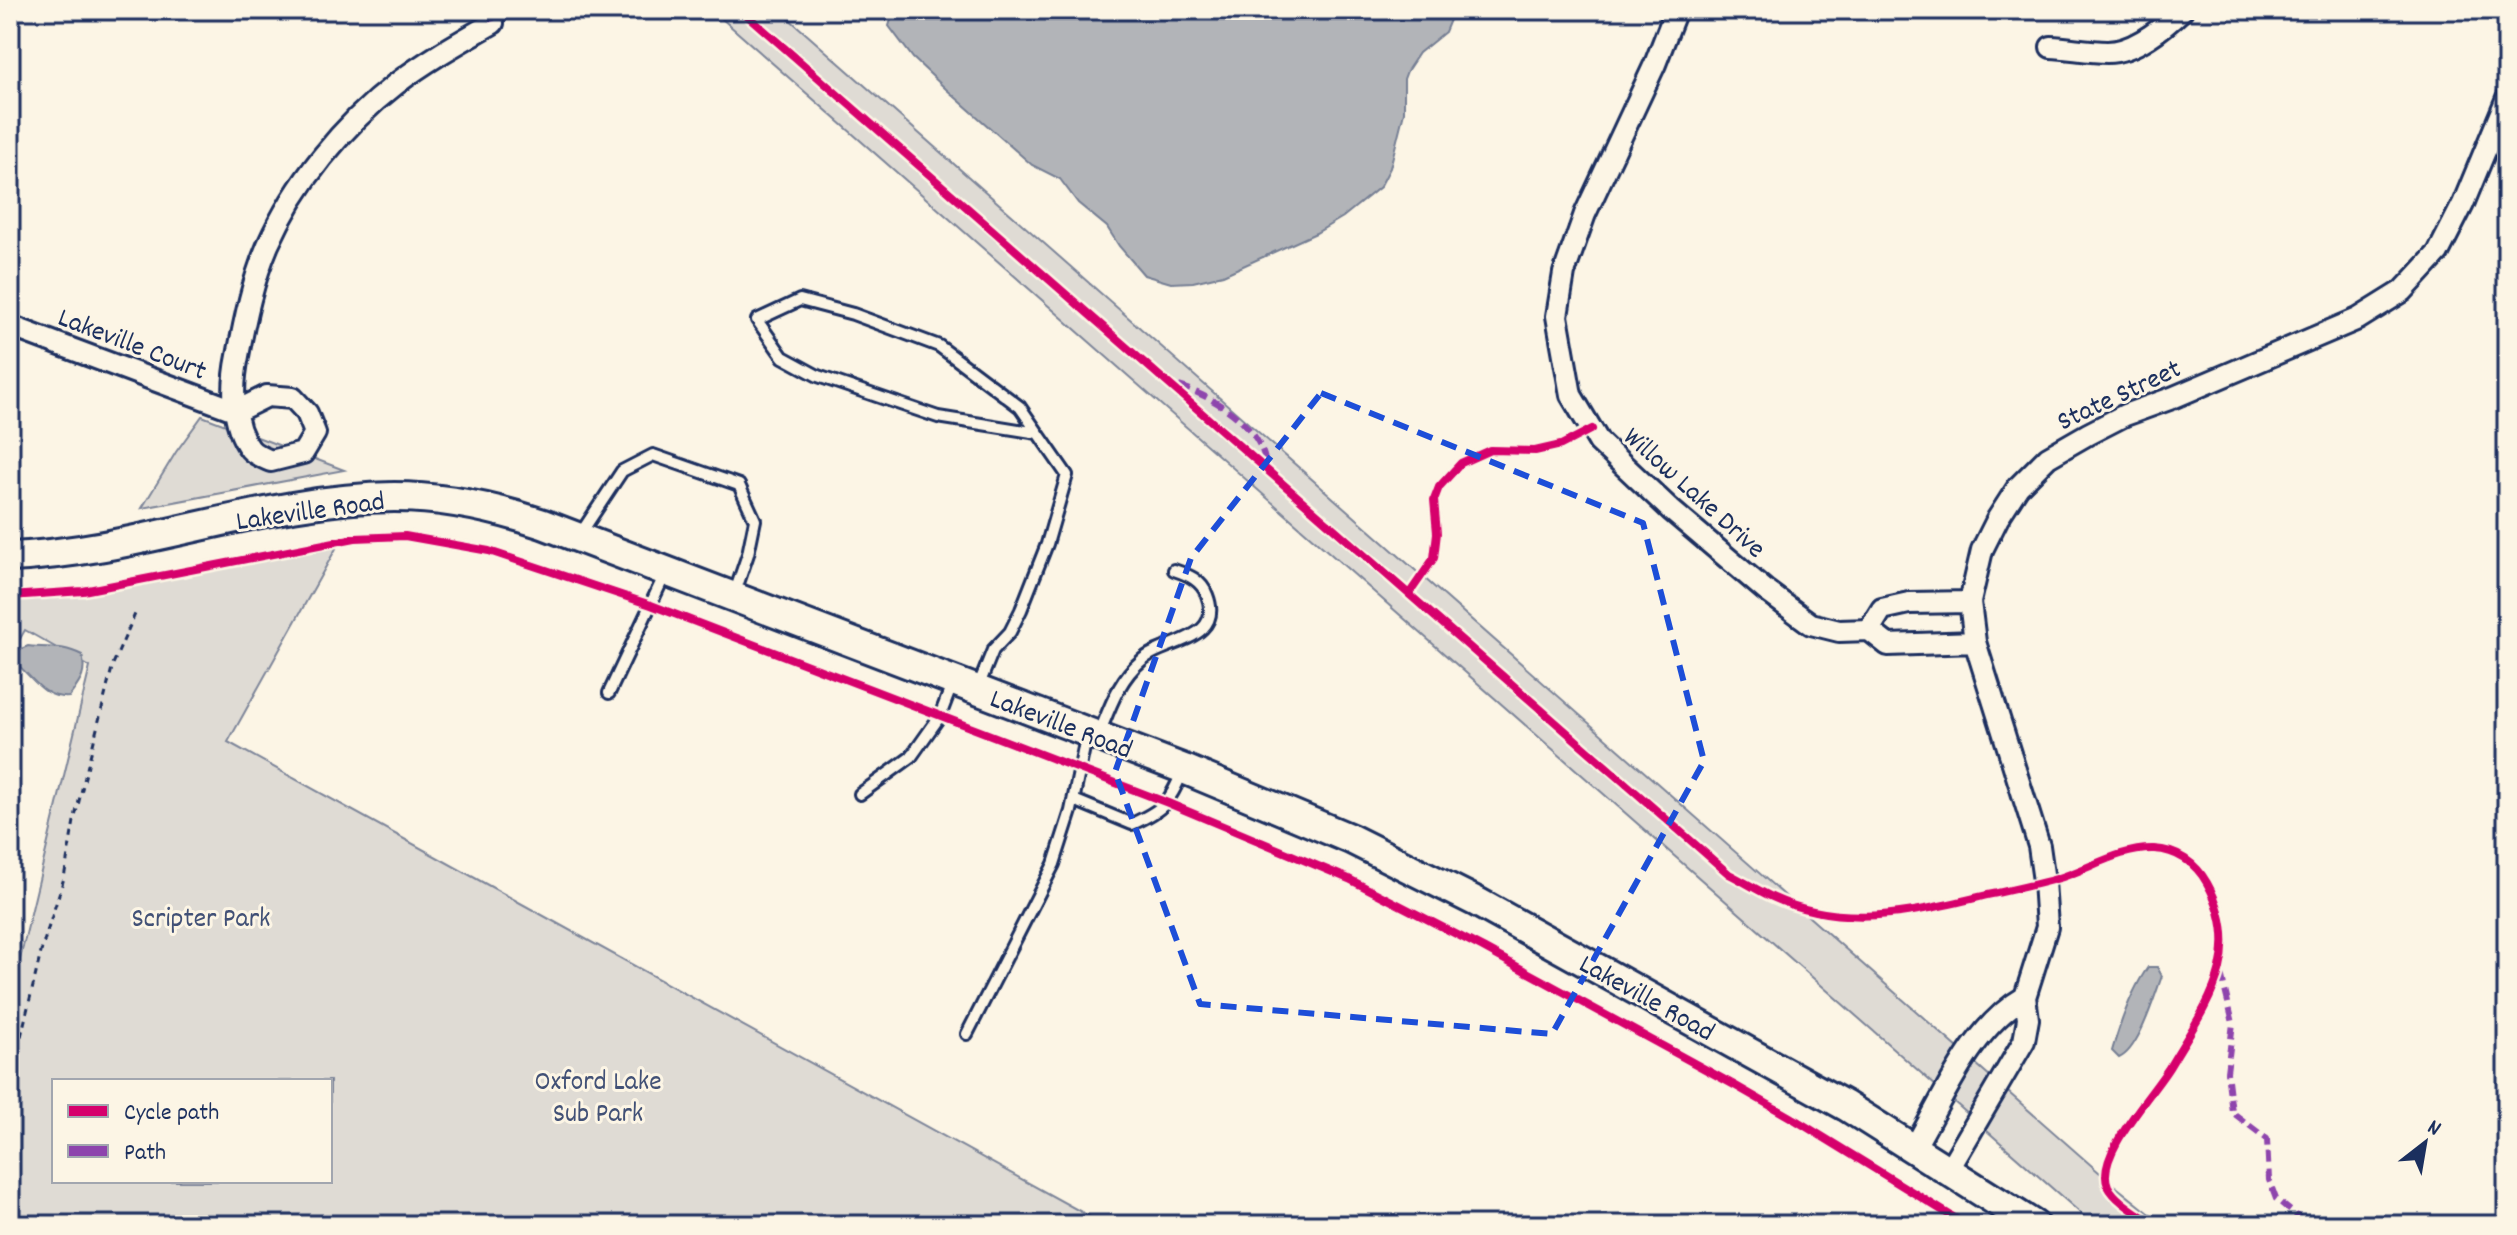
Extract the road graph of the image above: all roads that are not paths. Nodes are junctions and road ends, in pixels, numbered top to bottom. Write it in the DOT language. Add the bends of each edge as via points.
graph roads {
  1 [pos="1676,10"];
  2 [pos="2182,10"];
  3 [pos="493,23"];
  4 [pos="2051,47"];
  5 [pos="2507,98"];
  6 [pos="10,326"];
  7 [pos="1038,433"];
  8 [pos="578,536"];
  9 [pos="10,557"];
  10 [pos="1174,570"];
  11 [pos="667,571"];
  12 [pos="733,597"];
  13 [pos="1970,602"];
  14 [pos="1869,630"];
  15 [pos="1975,642"];
  16 [pos="966,685"];
  17 [pos="609,693"];
  18 [pos="1093,733"];
  19 [pos="1184,769"];
  20 [pos="860,794"];
  21 [pos="1074,800"];
  22 [pos="2025,997"];
  23 [pos="967,1034"];
  24 [pos="1914,1148"];
  25 [pos="1949,1169"];
  26 [pos="2034,1225"];
  1 -- 14 [label="street, Willow Lake Drive" via="1564,273 1557,316 1571,395 1599,442 1765,590 1811,624 1839,631"];
  2 -- 4 [label="street" via="2137,43 2111,52"];
  3 -- 6 [label="street, Lakeville Court" via="376,101 299,190 268,245 249,301 233,382 237,411"];
  5 -- 13 [label="street, State Street" via="2438,253 2403,291 2358,319 2125,415 2048,457 2018,487 1998,518 1982,550"];
  7 -- 7 [label="lane" via="1020,407 939,346 800,300 757,320 783,357 818,376 938,417"];
  7 -- 16 [label="lane" via="1067,475 1021,610 1010,632"];
  8 -- 9 [label="main road, Lakeville Road" via="464,503 383,497 303,506 80,550"];
  8 -- 11 [label="main road, Lakeville Road"];
  8 -- 12 [label="lane" via="622,471 653,455 739,485 755,520"];
  10 -- 18 [label="lane" via="1198,581 1206,592 1211,607 1204,628 1141,660"];
  11 -- 12 [label="main road, Lakeville Road"];
  11 -- 17 [label="lane"];
  12 -- 16 [label="main road, Lakeville Road"];
  13 -- 14 [label="street" via="1882,609"];
  13 -- 15 [label="street, State Street"];
  14 -- 15 [label="street, Willow Lake Drive" via="1888,645"];
  15 -- 22 [label="street, State Street" via="2039,846 2044,881 2047,927"];
  16 -- 18 [label="main road, Lakeville Road"];
  16 -- 20 [label="lane" via="911,757"];
  18 -- 19 [label="main road, Lakeville Road"];
  18 -- 21 [label="lane"];
  19 -- 21 [label="lane" via="1168,803 1132,824"];
  19 -- 24 [label="main road, Lakeville Road" via="1311,821 1440,883"];
  21 -- 23 [label="lane" via="1054,864"];
  22 -- 24 [label="street" via="2008,1007 1975,1044"];
  22 -- 25 [label="street, State Street" via="2024,1041"];
  24 -- 25 [label="main road, Lakeville Road"];
  25 -- 26 [label="main road, Lakeville Road"];
}
